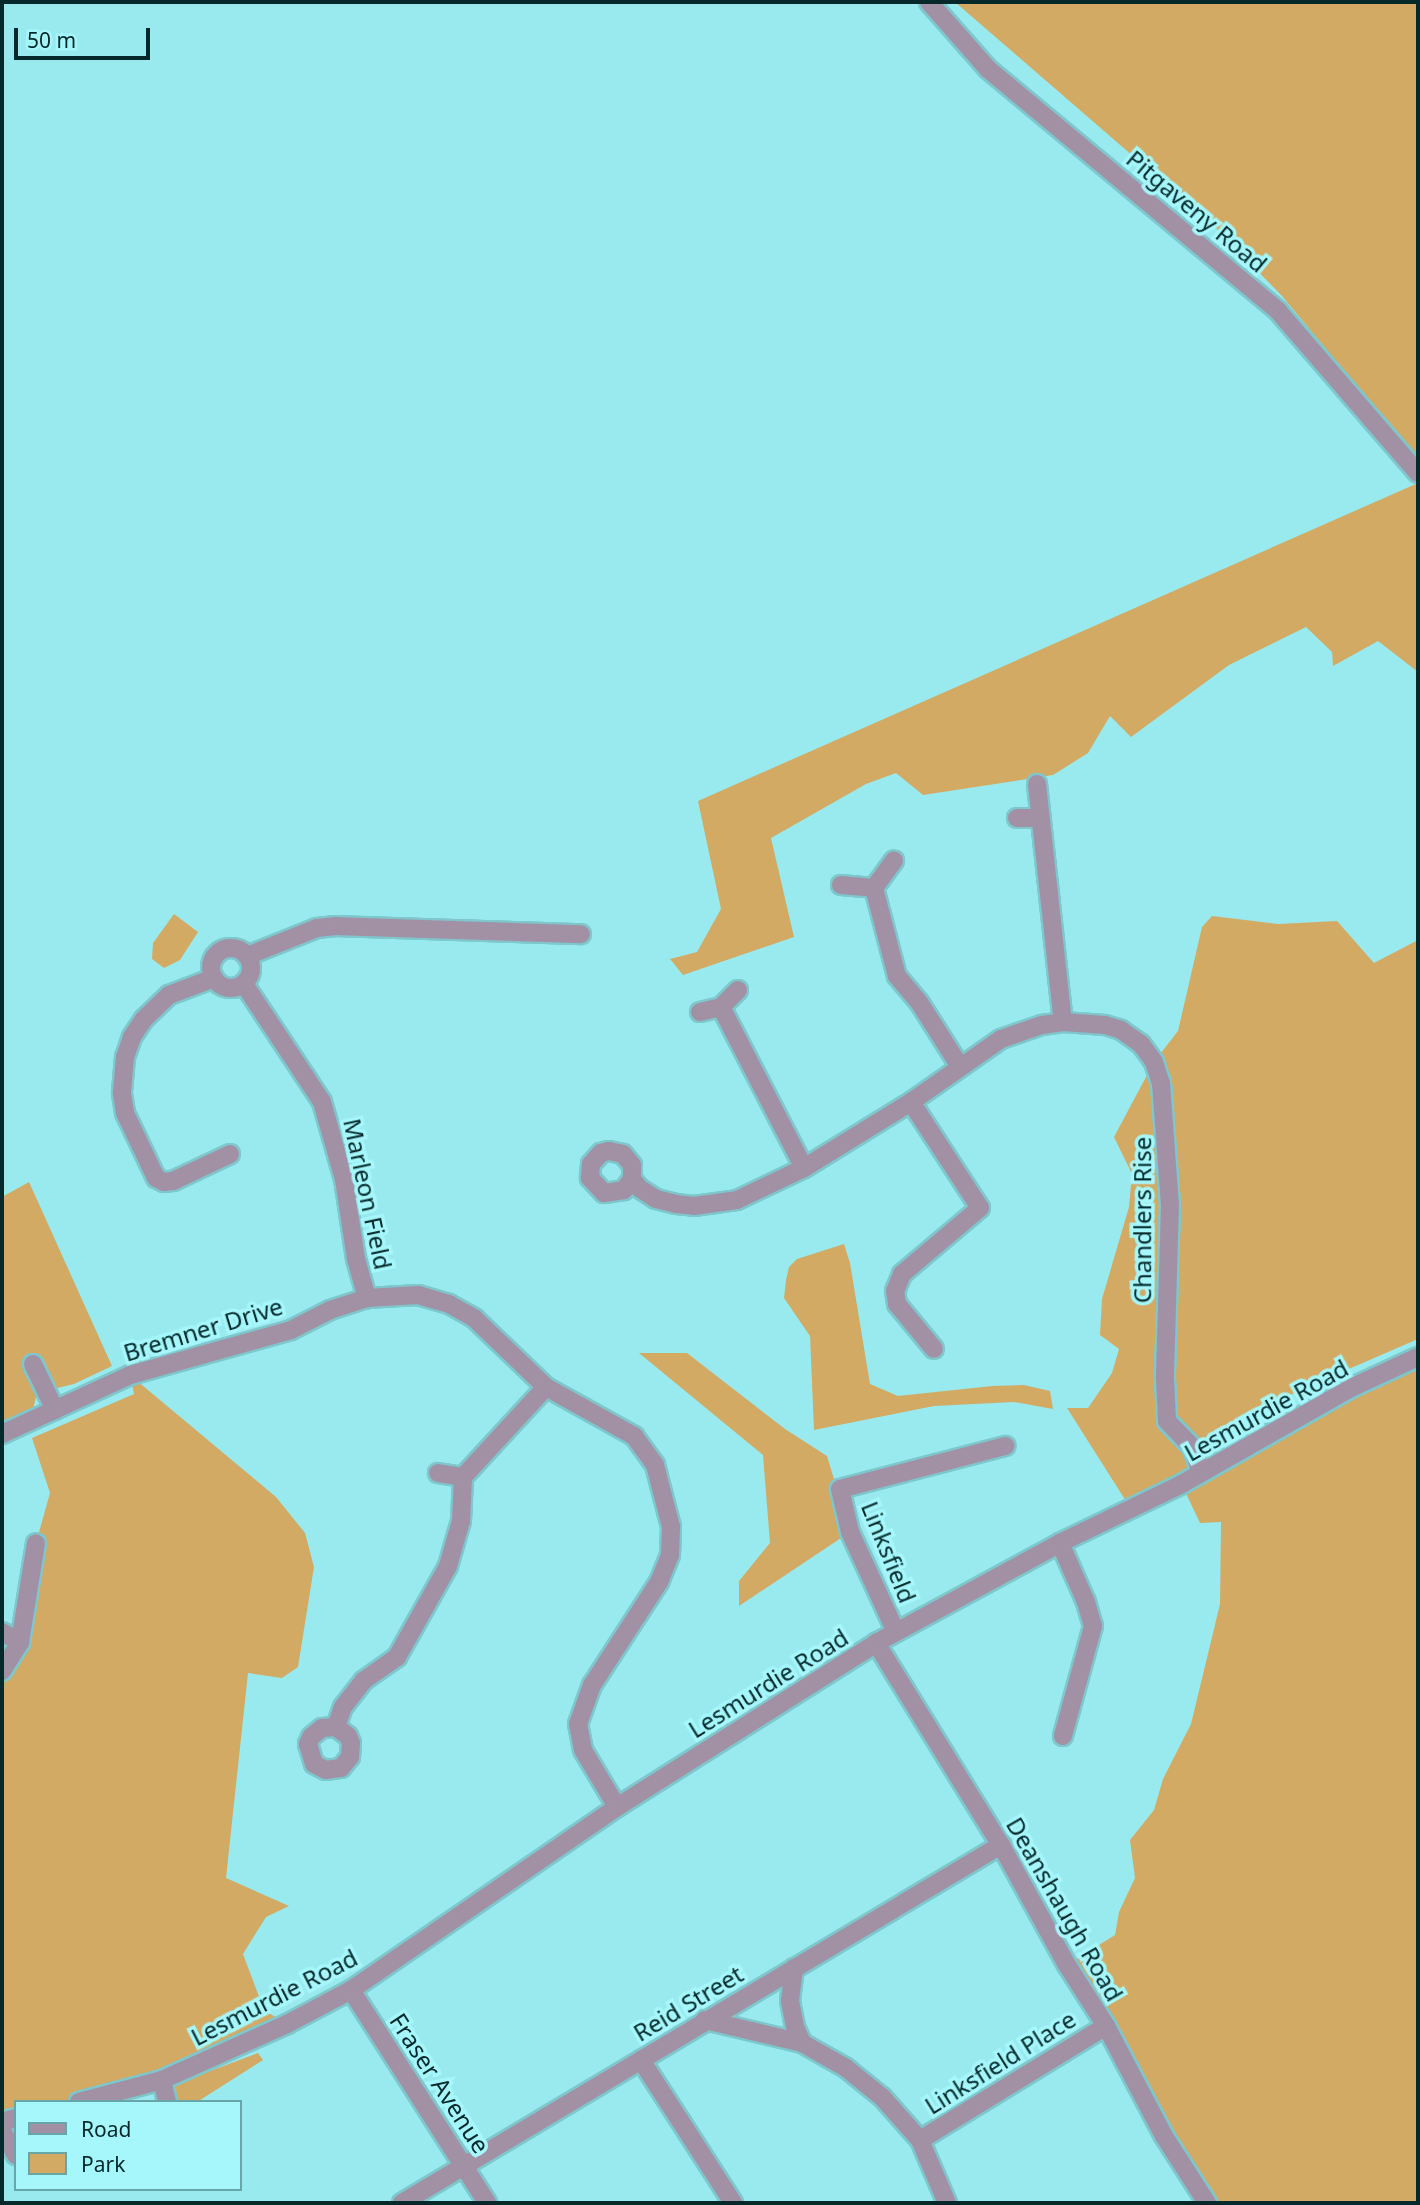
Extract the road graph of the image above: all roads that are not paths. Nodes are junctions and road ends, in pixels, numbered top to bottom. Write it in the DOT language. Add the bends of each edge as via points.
graph roads {
  1 [pos="929,2"];
  2 [pos="1418,472"];
  3 [pos="1037,783"];
  4 [pos="1017,818"];
  5 [pos="1040,818"];
  6 [pos="894,860"];
  7 [pos="841,885"];
  8 [pos="874,888"];
  9 [pos="581,934"];
  10 [pos="247,956"];
  11 [pos="214,978"];
  12 [pos="244,984"];
  13 [pos="738,990"];
  14 [pos="721,1007"];
  15 [pos="699,1012"];
  16 [pos="1063,1023"];
  17 [pos="959,1065"];
  18 [pos="911,1102"];
  19 [pos="230,1154"];
  20 [pos="804,1168"];
  21 [pos="632,1180"];
  22 [pos="367,1298"];
  23 [pos="934,1349"];
  24 [pos="1418,1357"];
  25 [pos="33,1364"];
  26 [pos="546,1387"];
  27 [pos="55,1410"];
  28 [pos="2,1434"];
  29 [pos="1005,1446"];
  30 [pos="438,1473"];
  31 [pos="1201,1473"];
  32 [pos="463,1477"];
  33 [pos="36,1543"];
  34 [pos="1060,1543"];
  35 [pos="2,1632"];
  36 [pos="896,1632"];
  37 [pos="20,1642"];
  38 [pos="876,1643"];
  39 [pos="2,1671"];
  40 [pos="336,1727"];
  41 [pos="1063,1737"];
  42 [pos="617,1807"];
  43 [pos="1001,1845"];
  44 [pos="794,1968"];
  45 [pos="351,1990"];
  46 [pos="705,2020"];
  47 [pos="1105,2026"];
  48 [pos="802,2043"];
  49 [pos="641,2060"];
  50 [pos="162,2080"];
  51 [pos="87,2100"];
  52 [pos="167,2100"];
  53 [pos="2,2131"];
  54 [pos="920,2140"];
  55 [pos="14,2152"];
  56 [pos="464,2167"];
  57 [pos="402,2203"];
  58 [pos="487,2203"];
  59 [pos="733,2203"];
  60 [pos="947,2203"];
  61 [pos="1207,2203"];
  1 -- 2 [label="street, Pitgaveny Road" via="988,69 1278,310"];
  3 -- 5 [label="street"];
  4 -- 5 [label="street"];
  5 -- 16 [label="street"];
  6 -- 8 [label="street"];
  7 -- 8 [label="street"];
  8 -- 17 [label="street" via="897,976"];
  9 -- 10 [label="street" via="336,926 309,930"];
  10 -- 11 [label="street" via="230,948 217,953 211,965"];
  10 -- 12 [label="street" via="251,974"];
  11 -- 12 [label="street" via="231,988"];
  11 -- 19 [label="street" via="169,995 144,1019 125,1057 122,1094 125,1113 156,1178 173,1181"];
  12 -- 22 [label="street, Marleon Field" via="322,1102 344,1179"];
  13 -- 14 [label="street"];
  14 -- 15 [label="street"];
  14 -- 20 [label="street"];
  16 -- 17 [label="street, Chandlers Rise" via="1001,1039"];
  16 -- 31 [label="street, Chandlers Rise" via="1121,1030 1141,1044 1161,1083 1170,1205 1167,1421 1193,1448"];
  17 -- 18 [label="street, Chandlers Rise"];
  18 -- 20 [label="street, Chandlers Rise"];
  18 -- 23 [label="street" via="980,1208 902,1274 895,1291 897,1304"];
  20 -- 21 [label="street, Chandlers Rise" via="737,1200 694,1206 656,1199"];
  22 -- 26 [label="street, Marleon Field" via="418,1295 449,1304 498,1338"];
  22 -- 27 [label="street, Bremner Drive" via="290,1330 130,1376"];
  24 -- 31 [label="street, Lesmurdie Road" via="1353,1387"];
  25 -- 27 [label="street"];
  26 -- 32 [label="street"];
  26 -- 42 [label="street, Marleon Field" via="634,1436 655,1465 671,1527 670,1555 659,1581 592,1685 578,1724 583,1750"];
  27 -- 28 [label="street, Bremner Drive"];
  29 -- 36 [label="street, Linksfield" via="839,1489 850,1532"];
  30 -- 32 [label="street"];
  31 -- 34 [label="street, Lesmurdie Road"];
  32 -- 40 [label="street" via="461,1521 448,1566 397,1657 352,1693"];
  33 -- 37 [label="street"];
  34 -- 36 [label="street, Lesmurdie Road"];
  34 -- 41 [label="street" via="1093,1626"];
  35 -- 37 [label="street"];
  36 -- 38 [label="street, Lesmurdie Road"];
  37 -- 39 [label="street"];
  38 -- 42 [label="street, Lesmurdie Road"];
  38 -- 43 [label="street, Deanshaugh Road"];
  42 -- 45 [label="street, Lesmurdie Road"];
  43 -- 44 [label="street, Reid Street"];
  43 -- 47 [label="street, Deanshaugh Road"];
  44 -- 46 [label="street, Reid Street"];
  44 -- 48 [label="street" via="790,2001"];
  45 -- 50 [label="street, Lesmurdie Road"];
  45 -- 56 [label="street, Fraser Avenue"];
  46 -- 48 [label="street"];
  46 -- 49 [label="street, Reid Street"];
  47 -- 54 [label="street, Linksfield Place"];
  47 -- 61 [label="street, Deanshaugh Road" via="1164,2136"];
  48 -- 54 [label="street" via="846,2068 882,2097"];
  49 -- 56 [label="street, Reid Street"];
  49 -- 59 [label="street"];
  50 -- 51 [label="street, Lesmurdie Road"];
  50 -- 52 [label="street"];
  53 -- 55 [label="street"];
  54 -- 60 [label="street"];
  56 -- 57 [label="street, Reid Street"];
  56 -- 58 [label="street, Fraser Avenue"];
}
